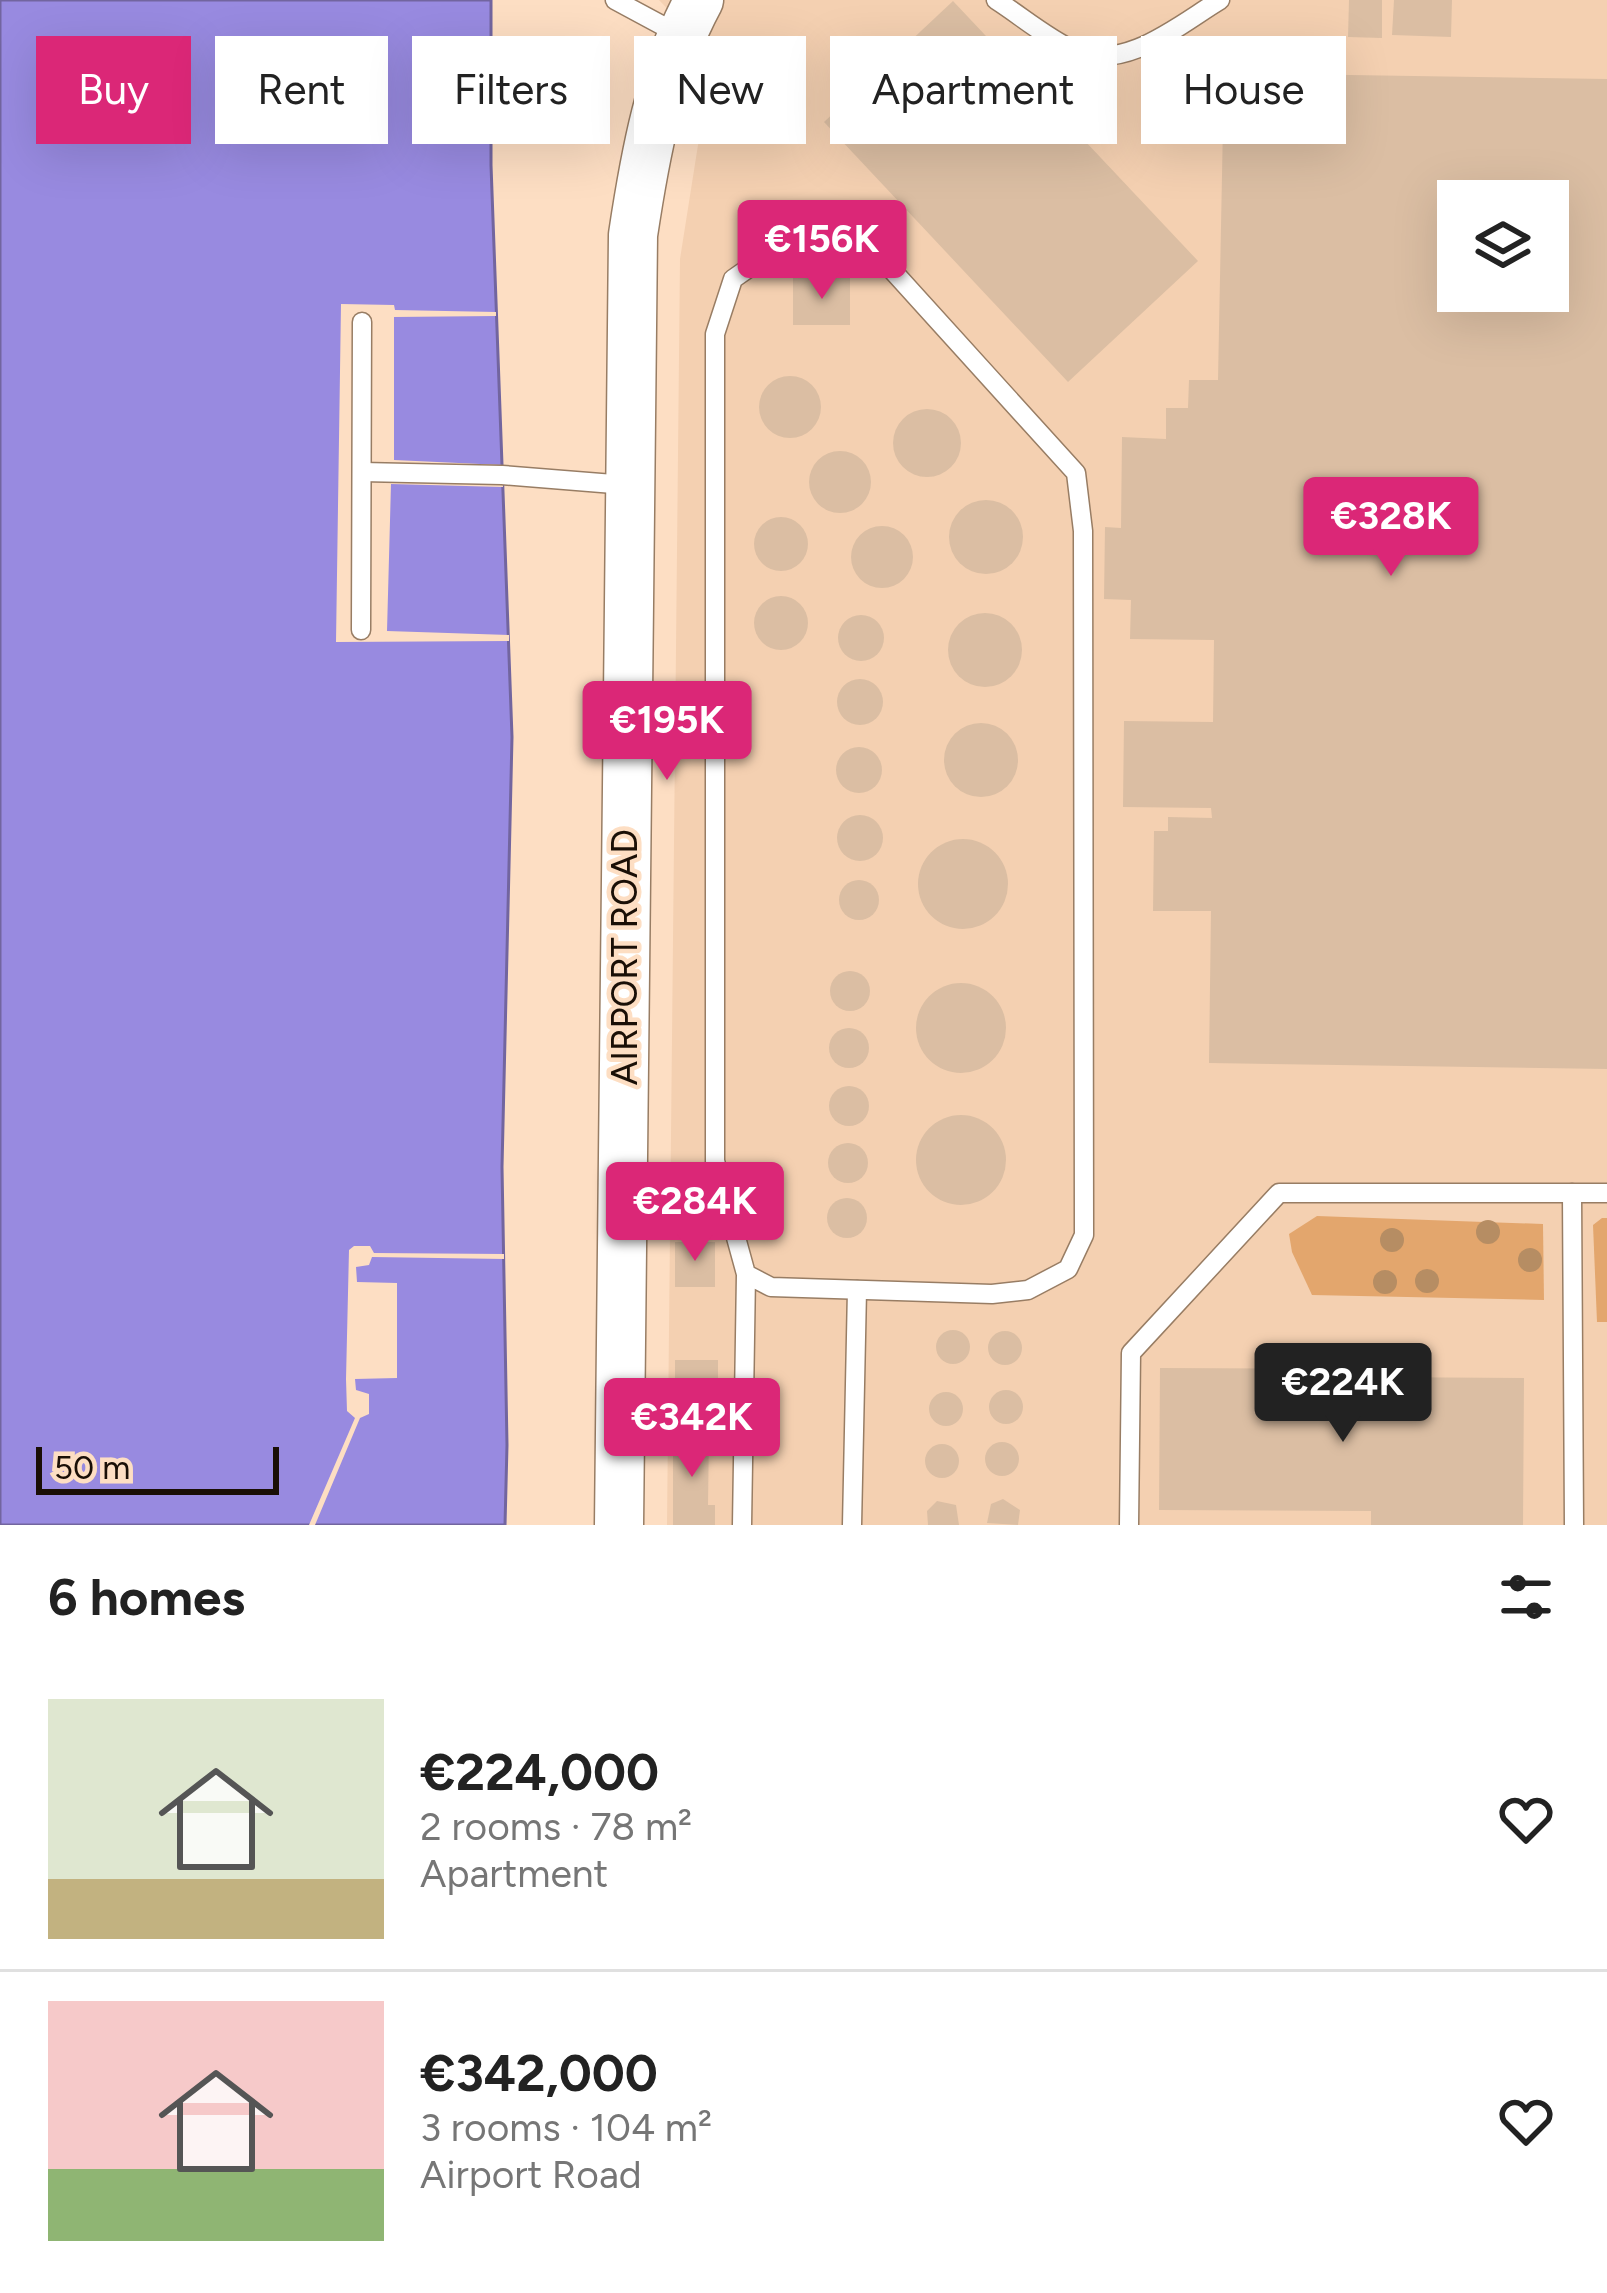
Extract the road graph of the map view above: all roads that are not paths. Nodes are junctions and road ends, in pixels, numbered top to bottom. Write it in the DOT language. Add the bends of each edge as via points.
graph roads {
  1 [pos="615,0"];
  2 [pos="997,0"];
  3 [pos="1220,0"];
  4 [pos="689,17"];
  5 [pos="362,322"];
  6 [pos="362,472"];
  7 [pos="632,485"];
  8 [pos="361,630"];
  9 [pos="1572,1193"];
  10 [pos="1607,1193"];
  11 [pos="746,1274"];
  12 [pos="857,1289"];
  13 [pos="619,1525"];
  14 [pos="742,1525"];
  15 [pos="852,1525"];
  16 [pos="1130,1525"];
  17 [pos="1574,1525"];
  1 -- 4 [label="lane"];
  2 -- 3 [label="lane" via="1076,52 1104,56 1139,48"];
  4 -- 7 [label="street, AIRPORT ROAD" via="644,161 633,235"];
  5 -- 6 [label="lane"];
  6 -- 7 [label="lane"];
  6 -- 8 [label="lane"];
  7 -- 13 [label="street, AIRPORT ROAD"];
  9 -- 10 [label="lane"];
  9 -- 16 [label="lane" via="1279,1193 1131,1353"];
  9 -- 17 [label="lane"];
  11 -- 12 [label="lane" via="771,1287"];
  11 -- 12 [label="lane" via="716,1161 716,334 733,279 776,249 834,243 882,259 1076,473 1083,532 1084,1234 1068,1269 1028,1289"];
  11 -- 14 [label="lane"];
  12 -- 15 [label="lane"];
}
